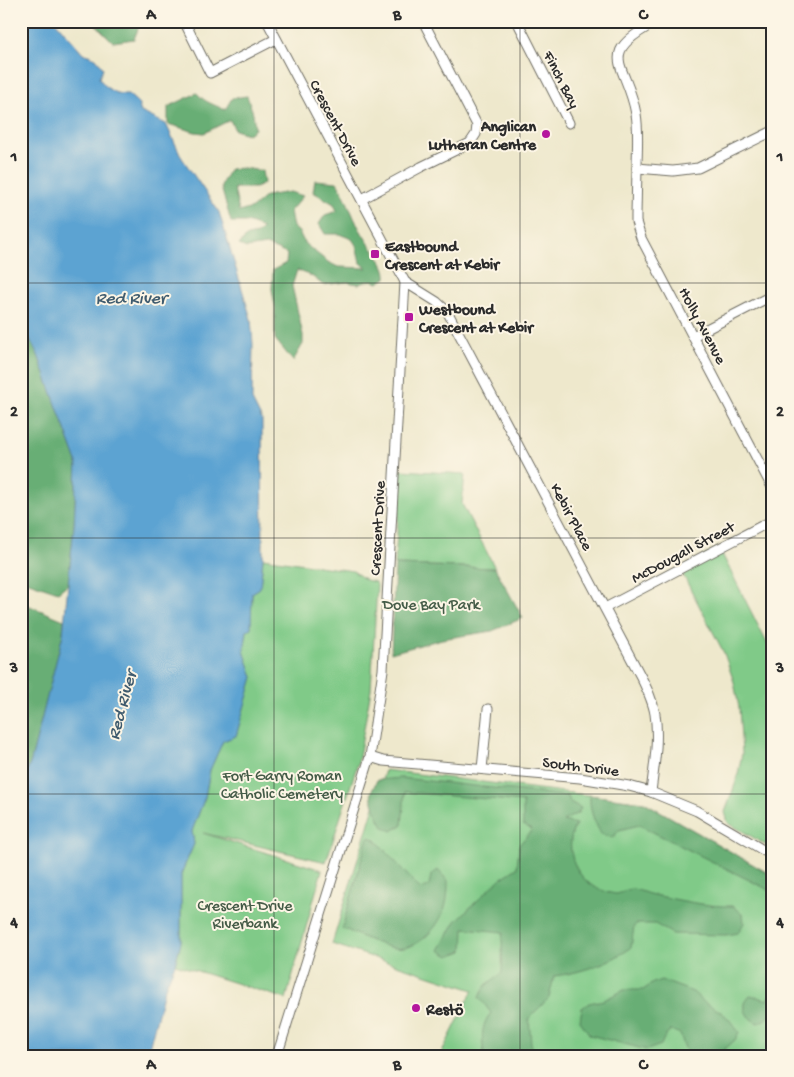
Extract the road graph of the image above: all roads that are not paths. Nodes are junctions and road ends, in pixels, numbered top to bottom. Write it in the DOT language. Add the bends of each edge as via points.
graph roads {
  1 [pos="184,21"];
  2 [pos="267,21"];
  3 [pos="423,21"];
  4 [pos="517,21"];
  5 [pos="658,21"];
  6 [pos="276,39"];
  7 [pos="569,123"];
  8 [pos="773,131"];
  9 [pos="637,168"];
  10 [pos="362,199"];
  11 [pos="404,282"];
  12 [pos="773,295"];
  13 [pos="693,336"];
  14 [pos="773,489"];
  15 [pos="773,520"];
  16 [pos="605,608"];
  17 [pos="488,709"];
  18 [pos="370,756"];
  19 [pos="482,769"];
  20 [pos="651,792"];
  21 [pos="773,856"];
  22 [pos="276,1056"];
  1 -- 6 [label="street" via="210,73"];
  2 -- 6 [label="street, Crescent Drive"];
  3 -- 10 [label="street" via="476,125 476,134 470,143"];
  4 -- 7 [label="street, Finch Bay"];
  5 -- 9 [label="street, Holly Avenue" via="625,42 619,58 636,116"];
  6 -- 10 [label="street, Crescent Drive"];
  8 -- 9 [label="street" via="698,168 673,171"];
  9 -- 13 [label="street, Holly Avenue" via="638,230"];
  10 -- 11 [label="street, Crescent Drive"];
  11 -- 16 [label="street, Kebir Place" via="447,311"];
  11 -- 18 [label="street, Crescent Drive" via="383,670"];
  12 -- 13 [label="street"];
  13 -- 14 [label="street, Holly Avenue"];
  15 -- 16 [label="street, McDougall Street"];
  16 -- 20 [label="street, Kebir Place" via="651,698 655,713 657,738"];
  17 -- 19 [label="street"];
  18 -- 19 [label="street, South Drive" via="383,761"];
  18 -- 22 [label="street, Crescent Drive"];
  19 -- 20 [label="street, South Drive" via="609,782"];
  20 -- 21 [label="street, South Drive" via="697,811"];
}
